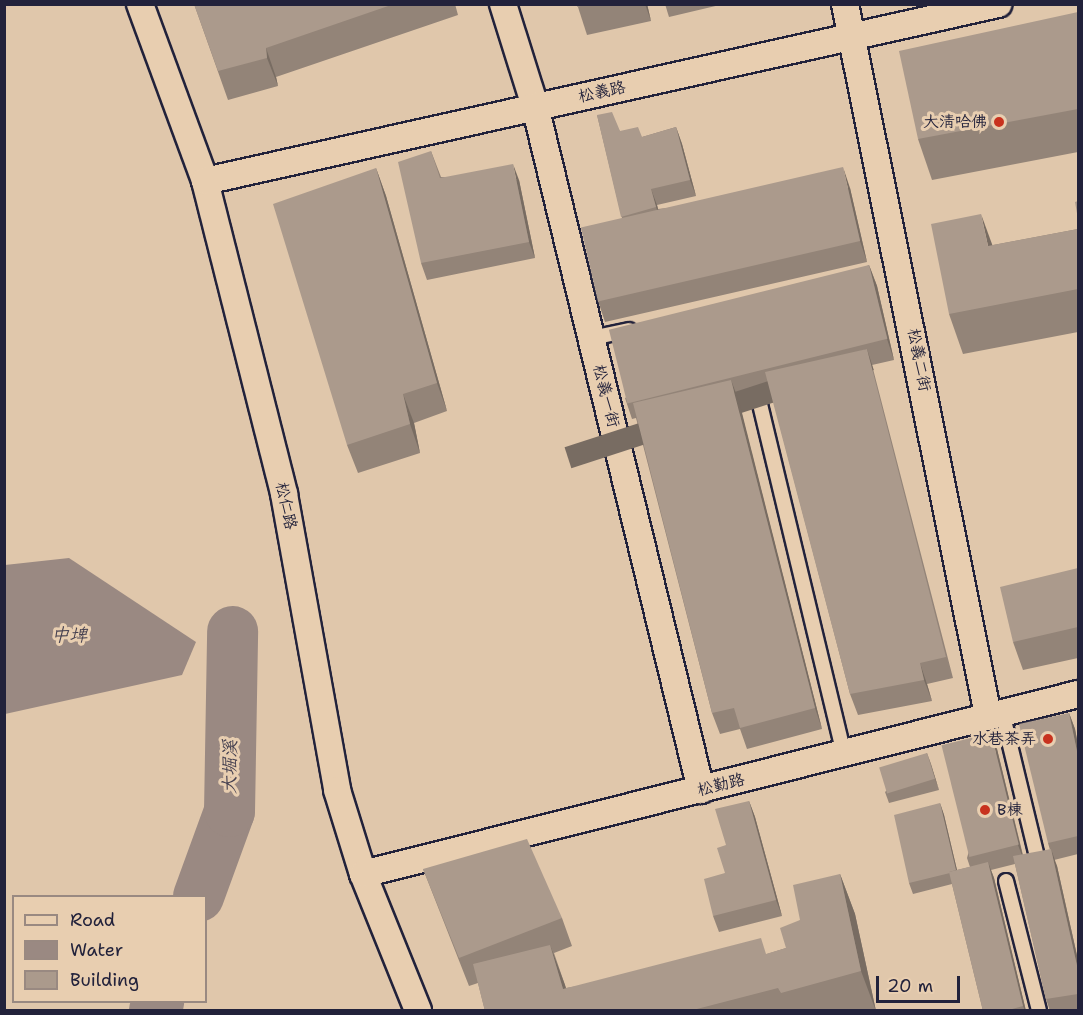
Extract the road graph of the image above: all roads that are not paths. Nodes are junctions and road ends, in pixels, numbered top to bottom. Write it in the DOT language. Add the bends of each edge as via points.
graph roads {
  1 [pos="140,4"];
  2 [pos="503,4"];
  3 [pos="845,4"];
  4 [pos="998,4"];
  5 [pos="852,37"];
  6 [pos="535,106"];
  7 [pos="206,181"];
  8 [pos="648,325"];
  9 [pos="592,338"];
  10 [pos="758,396"];
  11 [pos="1078,694"];
  12 [pos="995,714"];
  13 [pos="844,753"];
  14 [pos="701,790"];
  15 [pos="1037,857"];
  16 [pos="363,874"];
  17 [pos="1006,881"];
  18 [pos="418,1011"];
  19 [pos="1039,1011"];
  1 -- 7 [label="street, 松仁路"];
  2 -- 6 [label="street, 松義一街"];
  3 -- 5 [label="street, 松義二街"];
  4 -- 5 [label="street, 松義路"];
  5 -- 6 [label="street, 松義路"];
  5 -- 12 [label="street, 松義二街"];
  6 -- 7 [label="street, 松義路"];
  6 -- 9 [label="street, 松義一街"];
  7 -- 16 [label="street, 松仁路" via="284,494 337,790"];
  8 -- 9 [label="lane"];
  9 -- 14 [label="street, 松義一街"];
  10 -- 13 [label="lane"];
  11 -- 12 [label="street, 松勤路"];
  12 -- 13 [label="street, 松勤路"];
  12 -- 15 [label="lane"];
  13 -- 14 [label="street, 松勤路"];
  14 -- 16 [label="street, 松勤路"];
  16 -- 18 [label="street, 松仁路"];
  17 -- 19 [label="lane"];
}
